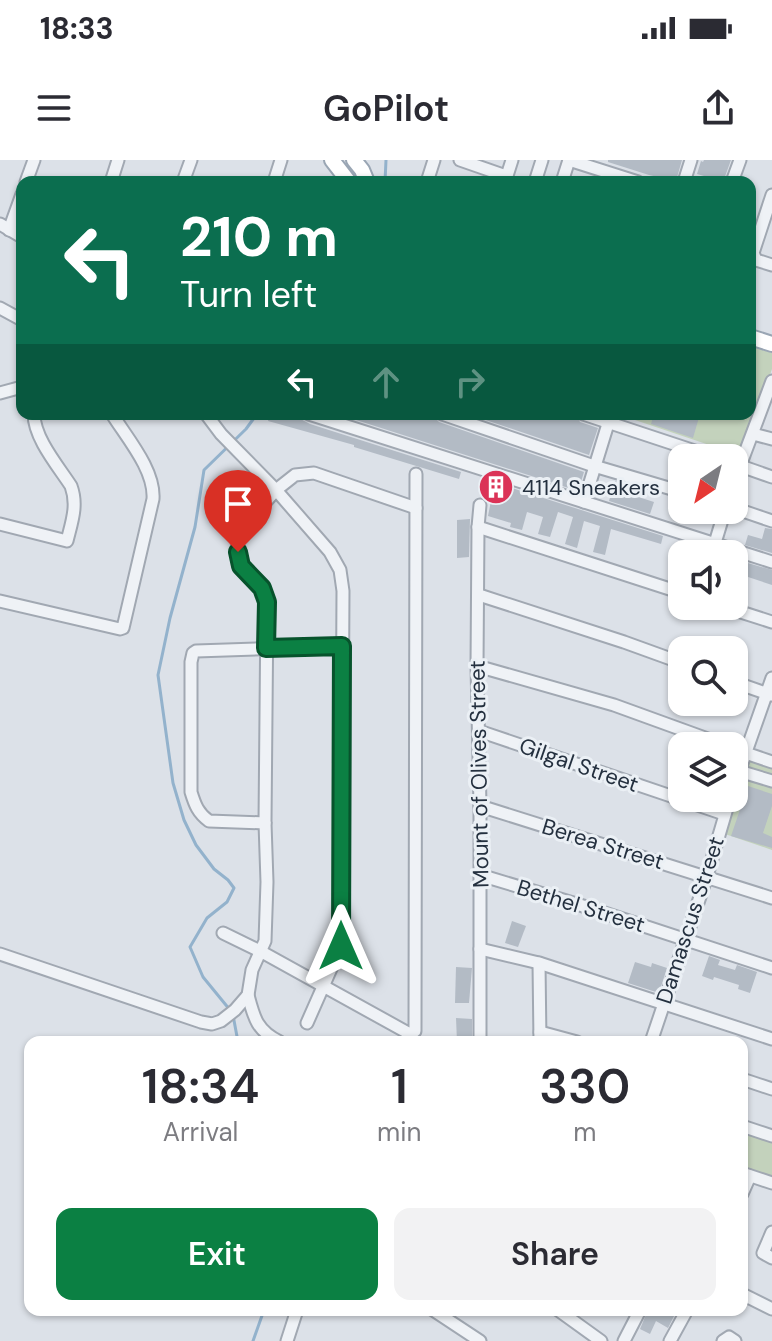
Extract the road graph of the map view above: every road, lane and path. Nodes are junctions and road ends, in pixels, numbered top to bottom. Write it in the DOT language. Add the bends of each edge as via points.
graph roads {
  1 [pos="332,160"];
  2 [pos="460,160"];
  3 [pos="569,160"];
  4 [pos="593,167"];
  5 [pos="345,176"];
  6 [pos="499,176"];
  7 [pos="590,176"];
  8 [pos="610,176"];
  9 [pos="772,195"];
  10 [pos="16,206"];
  11 [pos="5,227"];
  12 [pos="756,244"];
  13 [pos="772,381"];
  14 [pos="769,398"];
  15 [pos="34,420"];
  16 [pos="116,420"];
  17 [pos="210,420"];
  18 [pos="328,420"];
  19 [pos="460,420"];
  20 [pos="609,420"];
  21 [pos="615,420"];
  22 [pos="753,434"];
  23 [pos="772,439"];
  24 [pos="679,444"];
  25 [pos="748,444"];
  26 [pos="594,466"];
  27 [pos="748,469"];
  28 [pos="416,474"];
  29 [pos="772,477"];
  30 [pos="668,488"];
  31 [pos="276,490"];
  32 [pos="584,502"];
  33 [pos="480,505"];
  34 [pos="416,508"];
  35 [pos="748,513"];
  36 [pos="772,521"];
  37 [pos="0,524"];
  38 [pos="478,527"];
  39 [pos="705,540"];
  40 [pos="748,554"];
  41 [pos="772,562"];
  42 [pos="668,588"];
  43 [pos="479,595"];
  44 [pos="0,601"];
  45 [pos="748,614"];
  46 [pos="772,622"];
  47 [pos="342,646"];
  48 [pos="266,648"];
  49 [pos="668,658"];
  50 [pos="477,666"];
  51 [pos="772,678"];
  52 [pos="748,687"];
  53 [pos="770,694"];
  54 [pos="479,731"];
  55 [pos="688,732"];
  56 [pos="748,734"];
  57 [pos="748,754"];
  58 [pos="772,762"];
  59 [pos="748,774"];
  60 [pos="772,781"];
  61 [pos="480,806"];
  62 [pos="724,814"];
  63 [pos="265,823"];
  64 [pos="480,875"];
  65 [pos="707,876"];
  66 [pos="772,898"];
  67 [pos="223,933"];
  68 [pos="685,940"];
  69 [pos="480,949"];
  70 [pos="260,951"];
  71 [pos="0,954"];
  72 [pos="539,963"];
  73 [pos="772,968"];
  74 [pos="325,986"];
  75 [pos="248,995"];
  76 [pos="663,1003"];
  77 [pos="307,1023"];
  78 [pos="262,1036"];
  79 [pos="480,1036"];
  80 [pos="540,1036"];
  81 [pos="653,1036"];
  82 [pos="772,1039"];
  83 [pos="748,1081"];
  84 [pos="772,1089"];
  85 [pos="748,1128"];
  86 [pos="772,1136"];
  87 [pos="748,1176"];
  88 [pos="772,1183"];
  89 [pos="772,1232"];
  90 [pos="772,1258"];
  91 [pos="748,1297"];
  92 [pos="772,1309"];
  93 [pos="295,1316"];
  94 [pos="442,1316"];
  95 [pos="566,1316"];
  96 [pos="637,1316"];
  97 [pos="684,1316"];
  98 [pos="287,1340"];
  99 [pos="293,1341"];
  100 [pos="480,1341"];
  101 [pos="601,1341"];
  102 [pos="624,1341"];
  103 [pos="670,1341"];
  104 [pos="723,1341"];
  105 [pos="735,1341"];
  1 -- 5 [label="main road"];
  2 -- 6 [label="street"];
  3 -- 4 [label="street"];
  4 -- 7 [label="street"];
  4 -- 8 [label="street"];
  9 -- 12 [label="street"];
  10 -- 11 [label="street"];
  13 -- 14 [label="street"];
  14 -- 22 [label="street"];
  15 -- 37 [label="street" via="74,495 67,541"];
  16 -- 44 [label="street" via="154,488 123,628"];
  17 -- 31 [label="street"];
  18 -- 32 [label="street"];
  19 -- 26 [label="street"];
  20 -- 26 [label="street"];
  21 -- 24 [label="street"];
  22 -- 23 [label="street"];
  22 -- 25 [label="street"];
  26 -- 30 [label="street"];
  26 -- 32 [label="street"];
  27 -- 29 [label="street"];
  28 -- 34 [label="street"];
  31 -- 34 [label="street" via="295,475 314,473"];
  31 -- 47 [label="street" via="340,570"];
  31 -- 48 [label="street" via="237,541 241,566 262,588 267,602"];
  32 -- 39 [label="street"];
  33 -- 38 [label="street, Mount of Olives Street"];
  34 -- 74 [label="street" via="415,1031 410,1034"];
  35 -- 36 [label="street"];
  38 -- 42 [label="street"];
  38 -- 43 [label="street, Mount of Olives Street"];
  40 -- 41 [label="street"];
  43 -- 49 [label="street"];
  43 -- 50 [label="street, Mount of Olives Street"];
  45 -- 46 [label="street"];
  47 -- 48 [label="street"];
  47 -- 74 [label="street" via="341,946"];
  48 -- 63 [label="street"];
  48 -- 63 [label="street" via="196,651 191,662 191,792 198,811 209,821"];
  50 -- 54 [label="street, Mount of Olives Street"];
  50 -- 55 [label="street"];
  51 -- 53 [label="street"];
  52 -- 53 [label="street"];
  53 -- 56 [label="street"];
  54 -- 61 [label="street, Mount of Olives Street"];
  54 -- 62 [label="street, Gilgal Street"];
  57 -- 58 [label="street"];
  59 -- 60 [label="street"];
  61 -- 64 [label="street, Mount of Olives Street"];
  61 -- 65 [label="street, Berea Street"];
  62 -- 65 [label="street, Damascus Street"];
  63 -- 70 [label="street" via="265,941"];
  64 -- 68 [label="street, Bethel Street"];
  64 -- 69 [label="street, Mount of Olives Street"];
  65 -- 66 [label="street, Berea Street"];
  65 -- 68 [label="street, Damascus Street"];
  67 -- 70 [label="street"];
  68 -- 73 [label="street, Bethel Street"];
  68 -- 76 [label="street, Damascus Street"];
  69 -- 72 [label="street"];
  69 -- 79 [label="street, Mount of Olives Street"];
  70 -- 74 [label="street"];
  70 -- 75 [label="street"];
  71 -- 75 [label="street" via="212,1024"];
  72 -- 76 [label="street"];
  72 -- 80 [label="street"];
  74 -- 77 [label="street"];
  75 -- 78 [label="street"];
  76 -- 81 [label="street, Damascus Street"];
  76 -- 82 [label="street"];
  83 -- 84 [label="street"];
  85 -- 86 [label="street"];
  87 -- 88 [label="street"];
  89 -- 90 [label="street" via="763,1253"];
  91 -- 92 [label="street"];
  93 -- 98 [label="street"];
  94 -- 100 [label="street"];
  95 -- 101 [label="street"];
  96 -- 102 [label="street"];
  97 -- 103 [label="street"];
  98 -- 99 [label="street"];
  104 -- 105 [label="street"];
}
